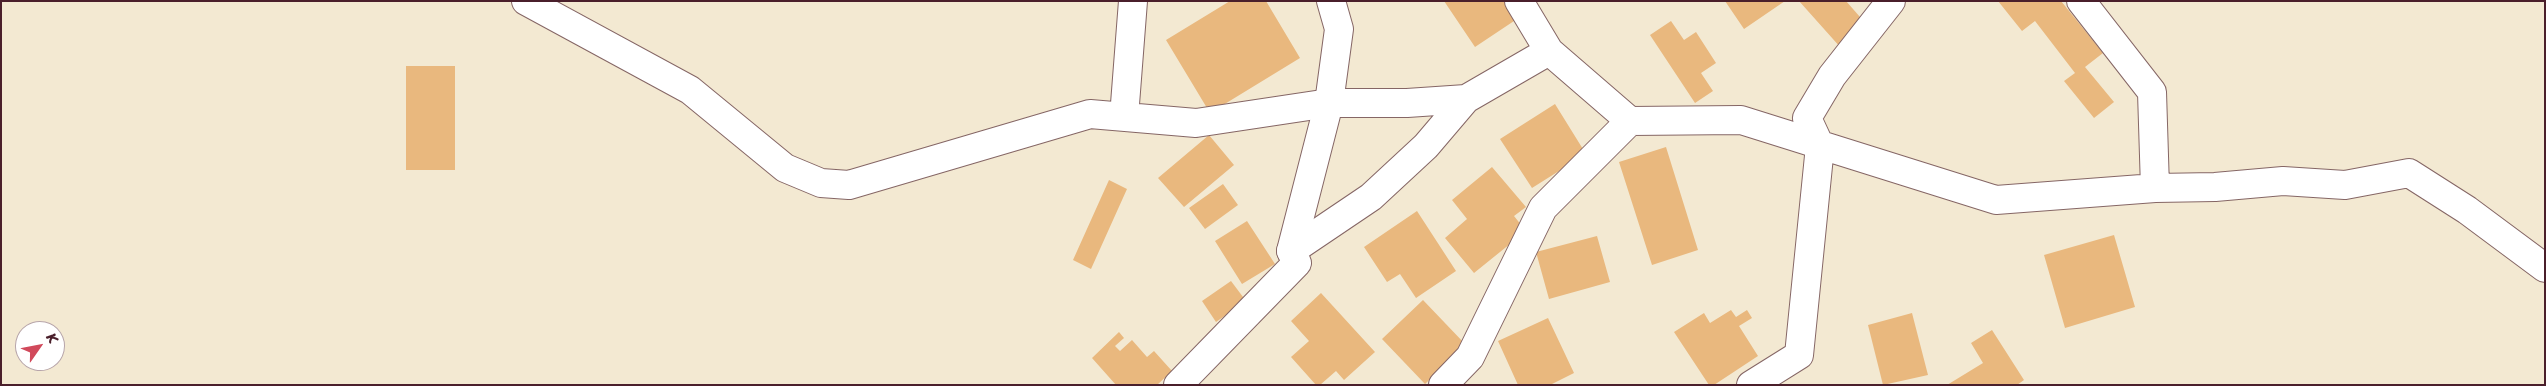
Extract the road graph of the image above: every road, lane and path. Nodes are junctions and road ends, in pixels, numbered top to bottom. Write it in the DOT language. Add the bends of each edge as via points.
graph roads {
  1 [pos="526,1"];
  2 [pos="1132,1"];
  3 [pos="1331,1"];
  4 [pos="1519,1"];
  5 [pos="2081,1"];
  6 [pos="1884,4"];
  7 [pos="1549,51"];
  8 [pos="1466,99"];
  9 [pos="1329,103"];
  10 [pos="1124,117"];
  11 [pos="1630,121"];
  12 [pos="1820,146"];
  13 [pos="2155,188"];
  14 [pos="1290,251"];
  15 [pos="2545,268"];
  16 [pos="1178,385"];
  17 [pos="1443,385"];
  18 [pos="1751,385"];
  1 -- 10 [label="street" via="690,90 784,168 820,182 849,185 1090,114"];
  2 -- 10 [label="street"];
  3 -- 9 [label="street" via="1339,29"];
  4 -- 7 [label="street"];
  5 -- 13 [label="street" via="2152,92"];
  6 -- 12 [label="street" via="1832,76 1807,118"];
  7 -- 8 [label="street"];
  7 -- 11 [label="street"];
  8 -- 9 [label="street"];
  8 -- 14 [label="street" via="1426,146 1371,196"];
  9 -- 10 [label="street" via="1196,123"];
  9 -- 14 [label="street"];
  11 -- 12 [label="street" via="1741,120"];
  11 -- 17 [label="street" via="1543,208 1470,357"];
  12 -- 13 [label="street" via="1996,200"];
  12 -- 18 [label="street" via="1799,355"];
  13 -- 15 [label="street" via="2216,188 2283,181 2345,185 2409,173 2467,210"];
  14 -- 16 [label="street" via="1297,263"];
}
